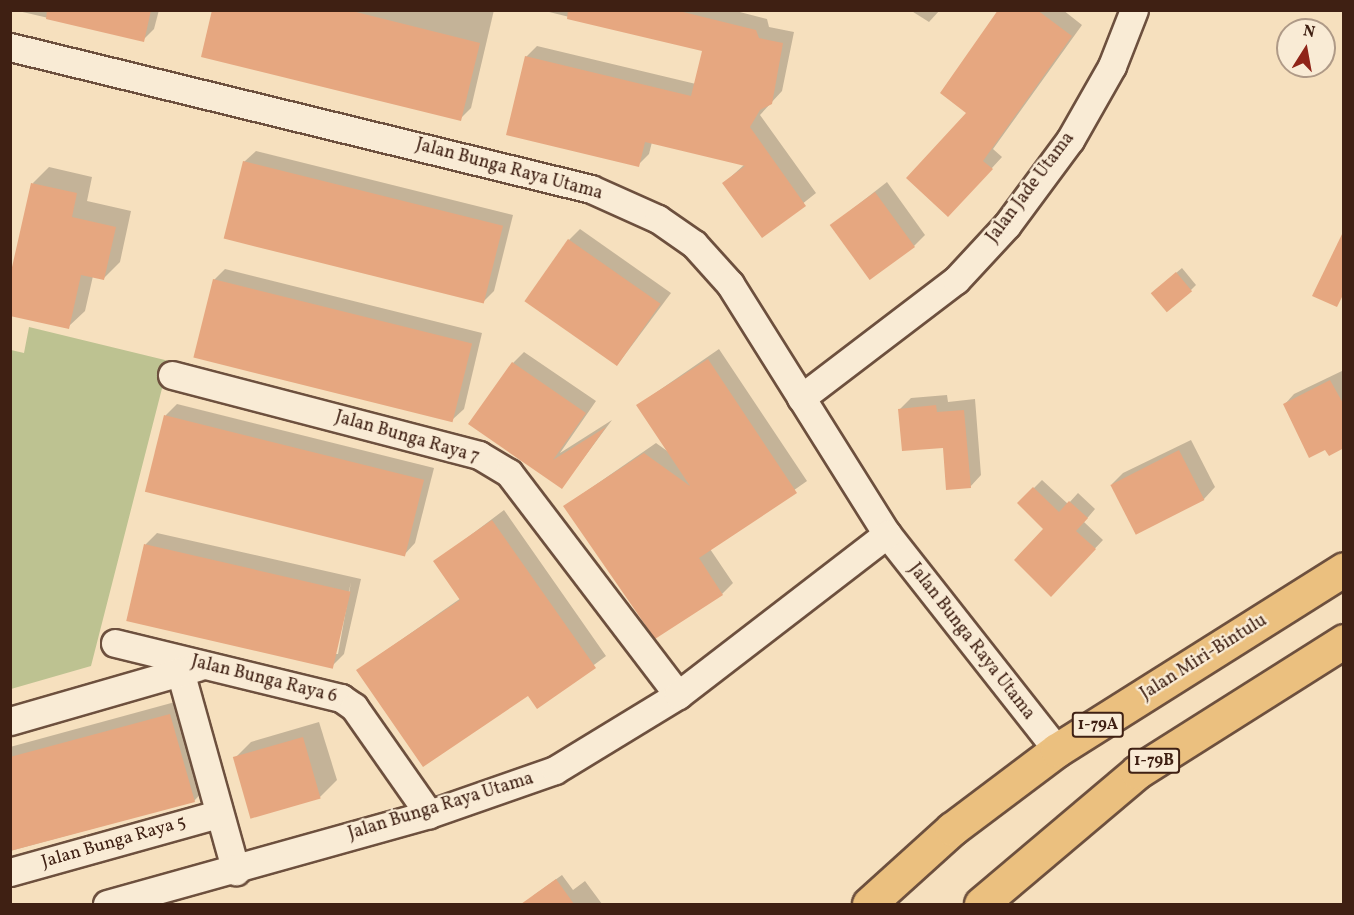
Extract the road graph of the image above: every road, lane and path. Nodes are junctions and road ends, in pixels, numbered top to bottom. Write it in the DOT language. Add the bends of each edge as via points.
graph roads {
  1 [pos="1134,10"];
  2 [pos="10,47"];
  3 [pos="172,375"];
  4 [pos="801,398"];
  5 [pos="887,534"];
  6 [pos="1344,568"];
  7 [pos="1344,641"];
  8 [pos="115,643"];
  9 [pos="207,665"];
  10 [pos="180,671"];
  11 [pos="678,694"];
  12 [pos="10,720"];
  13 [pos="1057,750"];
  14 [pos="218,814"];
  15 [pos="429,814"];
  16 [pos="236,871"];
  17 [pos="10,872"];
  18 [pos="107,904"];
  19 [pos="869,904"];
  20 [pos="981,904"];
  1 -- 4 [label="street, Jalan Jade Utama" via="1112,66 1070,140 1007,225 956,280"];
  2 -- 4 [label="street, Jalan Bunga Raya Utama" via="591,189 658,219 694,244 730,284"];
  3 -- 11 [label="street, Jalan Bunga Raya 7" via="479,455 509,473"];
  4 -- 5 [label="street, Jalan Bunga Raya Utama"];
  5 -- 11 [label="street, Jalan Bunga Raya Utama"];
  5 -- 13 [label="street, Jalan Bunga Raya Utama"];
  6 -- 13 [label="highway, Jalan Miri-Bintulu / 1-79A"];
  7 -- 20 [label="highway, 1-79B" via="1137,772"];
  8 -- 9 [label="street, Jalan Bunga Raya 6"];
  9 -- 10 [label="street"];
  9 -- 15 [label="street, Jalan Bunga Raya 6" via="341,698 354,707"];
  10 -- 12 [label="street"];
  10 -- 14 [label="street, Jalan Bunga Raya 6"];
  11 -- 15 [label="street, Jalan Bunga Raya Utama" via="555,770"];
  13 -- 19 [label="highway, Jalan Miri-Bintulu / 1-79A" via="952,829"];
  14 -- 16 [label="street, Jalan Bunga Raya 6"];
  14 -- 17 [label="street, Jalan Bunga Raya 5"];
  15 -- 16 [label="street, Jalan Bunga Raya Utama" via="272,857"];
  16 -- 18 [label="street, Jalan Bunga Raya Utama"];
}
